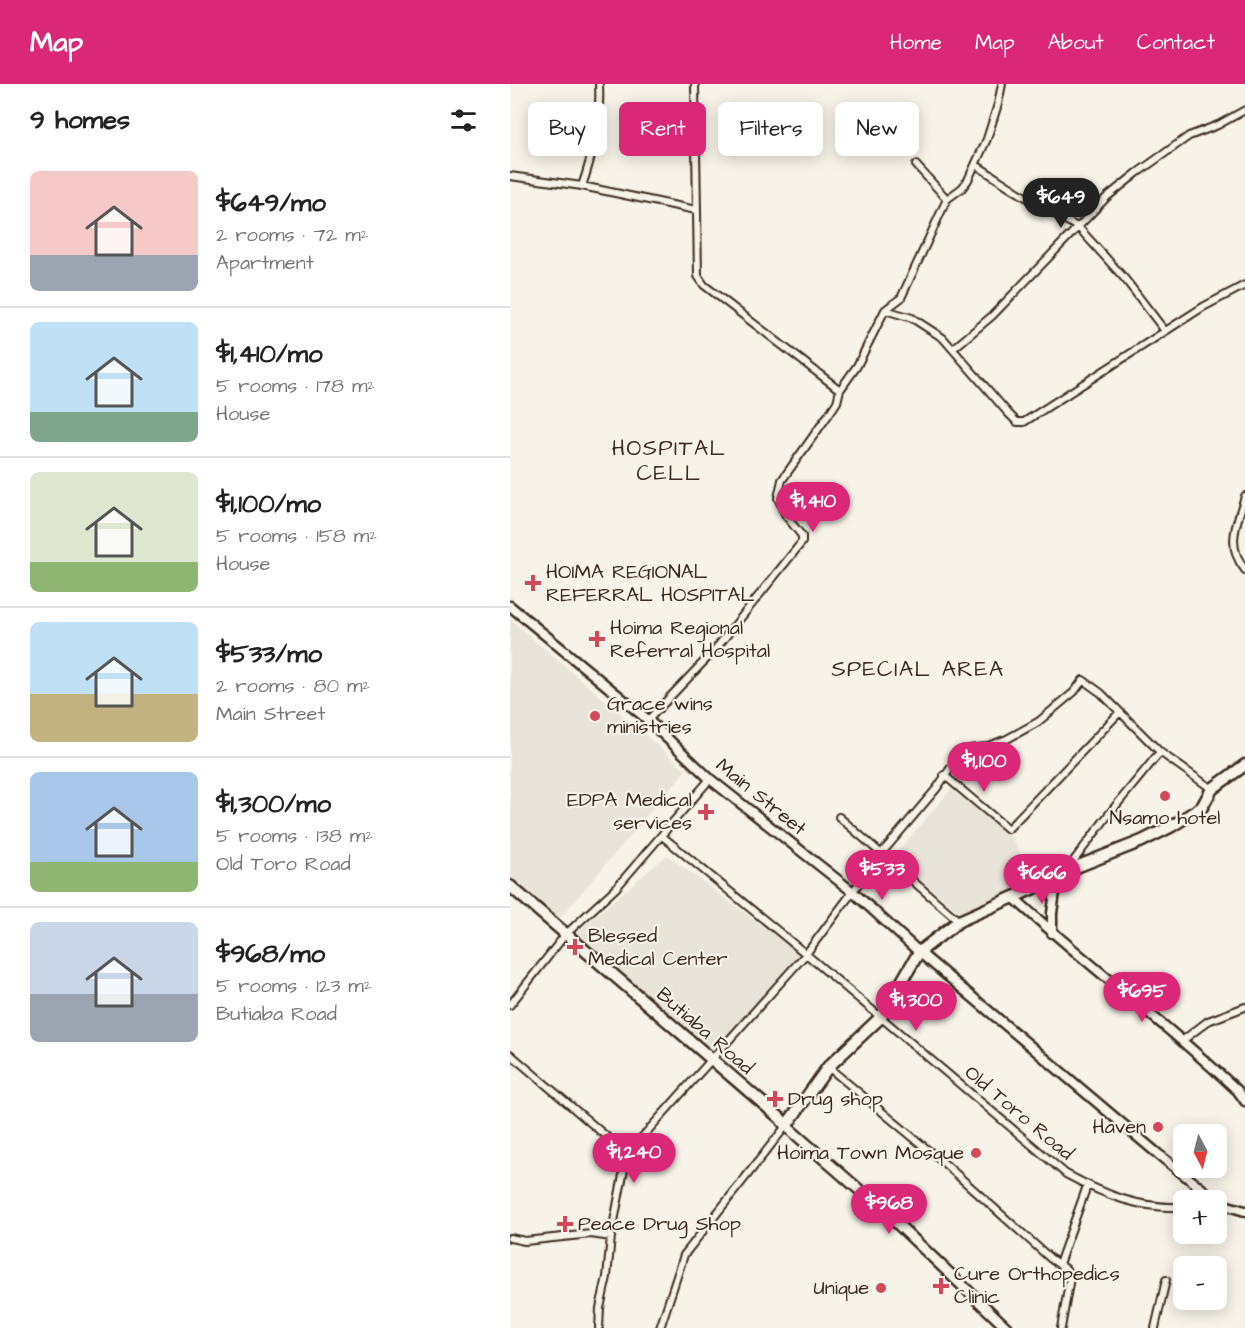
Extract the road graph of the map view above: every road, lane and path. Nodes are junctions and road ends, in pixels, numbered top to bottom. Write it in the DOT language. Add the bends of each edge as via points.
graph roads {
  1 [pos="599,84"];
  2 [pos="695,84"];
  3 [pos="1002,84"];
  4 [pos="1245,111"];
  5 [pos="916,165"];
  6 [pos="976,165"];
  7 [pos="510,176"];
  8 [pos="582,186"];
  9 [pos="946,199"];
  10 [pos="696,210"];
  11 [pos="1079,228"];
  12 [pos="1245,285"];
  13 [pos="885,310"];
  14 [pos="1166,331"];
  15 [pos="954,348"];
  16 [pos="840,390"];
  17 [pos="1245,496"];
  18 [pos="1245,570"];
  19 [pos="510,606"];
  20 [pos="1119,712"];
  21 [pos="648,720"];
  22 [pos="1160,752"];
  23 [pos="1245,765"];
  24 [pos="944,775"];
  25 [pos="710,779"];
  26 [pos="1212,789"];
  27 [pos="839,817"];
  28 [pos="662,836"];
  29 [pos="881,854"];
  30 [pos="1062,875"];
  31 [pos="510,886"];
  32 [pos="852,891"];
  33 [pos="1013,897"];
  34 [pos="959,921"];
  35 [pos="1052,933"];
  36 [pos="565,935"];
  37 [pos="919,952"];
  38 [pos="806,954"];
  39 [pos="510,1005"];
  40 [pos="1245,1007"];
  41 [pos="881,1017"];
  42 [pos="1182,1041"];
  43 [pos="510,1054"];
  44 [pos="712,1061"];
  45 [pos="828,1067"];
  46 [pos="1241,1090"];
  47 [pos="1245,1101"];
  48 [pos="786,1126"];
  49 [pos="627,1154"];
  50 [pos="1088,1186"];
  51 [pos="1202,1190"];
  52 [pos="1227,1206"];
  53 [pos="1173,1208"];
  54 [pos="1245,1211"];
  55 [pos="611,1237"];
  56 [pos="510,1238"];
  57 [pos="1059,1264"];
  58 [pos="1166,1280"];
  59 [pos="599,1328"];
  60 [pos="660,1328"];
  61 [pos="1007,1328"];
  62 [pos="1061,1328"];
  63 [pos="1155,1328"];
  1 -- 8 [label="street" via="598,119"];
  2 -- 10 [label="street"];
  3 -- 6 [label="street"];
  4 -- 11 [label="street" via="1189,136 1158,157 1107,197"];
  5 -- 9 [label="street"];
  6 -- 9 [label="street" via="962,188"];
  6 -- 11 [label="street"];
  7 -- 8 [label="street"];
  8 -- 10 [label="street"];
  9 -- 13 [label="street" via="901,298"];
  10 -- 16 [label="street" via="700,281"];
  11 -- 14 [label="street"];
  11 -- 15 [label="street"];
  12 -- 14 [label="street"];
  13 -- 15 [label="street" via="912,318"];
  13 -- 16 [label="street" via="857,366"];
  14 -- 15 [label="street" via="1024,422 1017,422 1008,414"];
  16 -- 21 [label="street" via="837,402 782,480 778,498 802,542 714,651"];
  17 -- 18 [label="street" via="1233,536 1234,550"];
  19 -- 21 [label="street, Main Street"];
  20 -- 22 [label="street"];
  20 -- 24 [label="street" via="1083,680 1038,722 1006,739 969,749"];
  20 -- 24 [label="street" via="1008,829"];
  21 -- 25 [label="street, Main Street"];
  22 -- 26 [label="street"];
  22 -- 30 [label="street"];
  23 -- 26 [label="main road"];
  24 -- 29 [label="street"];
  25 -- 28 [label="street"];
  25 -- 32 [label="street, Main Street"];
  26 -- 30 [label="main road" via="1202,807 1172,826"];
  27 -- 29 [label="street"];
  28 -- 36 [label="street" via="616,888"];
  28 -- 38 [label="street, Old Toro Road"];
  29 -- 32 [label="street"];
  29 -- 34 [label="street"];
  30 -- 33 [label="main road"];
  30 -- 35 [label="street" via="1054,891"];
  31 -- 36 [label="main road, Butiaba Road"];
  32 -- 37 [label="street, Main Street"];
  32 -- 38 [label="street"];
  33 -- 34 [label="main road"];
  33 -- 35 [label="street"];
  34 -- 37 [label="main road"];
  35 -- 42 [label="street"];
  36 -- 39 [label="street"];
  36 -- 44 [label="main road, Butiaba Road"];
  37 -- 41 [label="main road"];
  37 -- 51 [label="street, Main Street"];
  38 -- 41 [label="street, Old Toro Road"];
  38 -- 44 [label="street"];
  40 -- 42 [label="street" via="1208,1021"];
  41 -- 45 [label="main road"];
  41 -- 50 [label="street, Old Toro Road" via="1066,1174"];
  42 -- 46 [label="street"];
  43 -- 49 [label="street"];
  44 -- 48 [label="main road, Butiaba Road"];
  44 -- 49 [label="street"];
  45 -- 48 [label="main road"];
  45 -- 57 [label="street"];
  46 -- 47 [label="street"];
  48 -- 60 [label="street" via="684,1255"];
  48 -- 61 [label="main road, Butiaba Road" via="887,1214"];
  49 -- 55 [label="street"];
  50 -- 53 [label="street, Old Toro Road" via="1130,1203"];
  50 -- 57 [label="street"];
  52 -- 54 [label="street, Main Street"];
  55 -- 56 [label="street" via="591,1234 525,1241"];
  55 -- 59 [label="street"];
  57 -- 62 [label="street" via="1070,1278"];
  58 -- 63 [label="street"];
}
